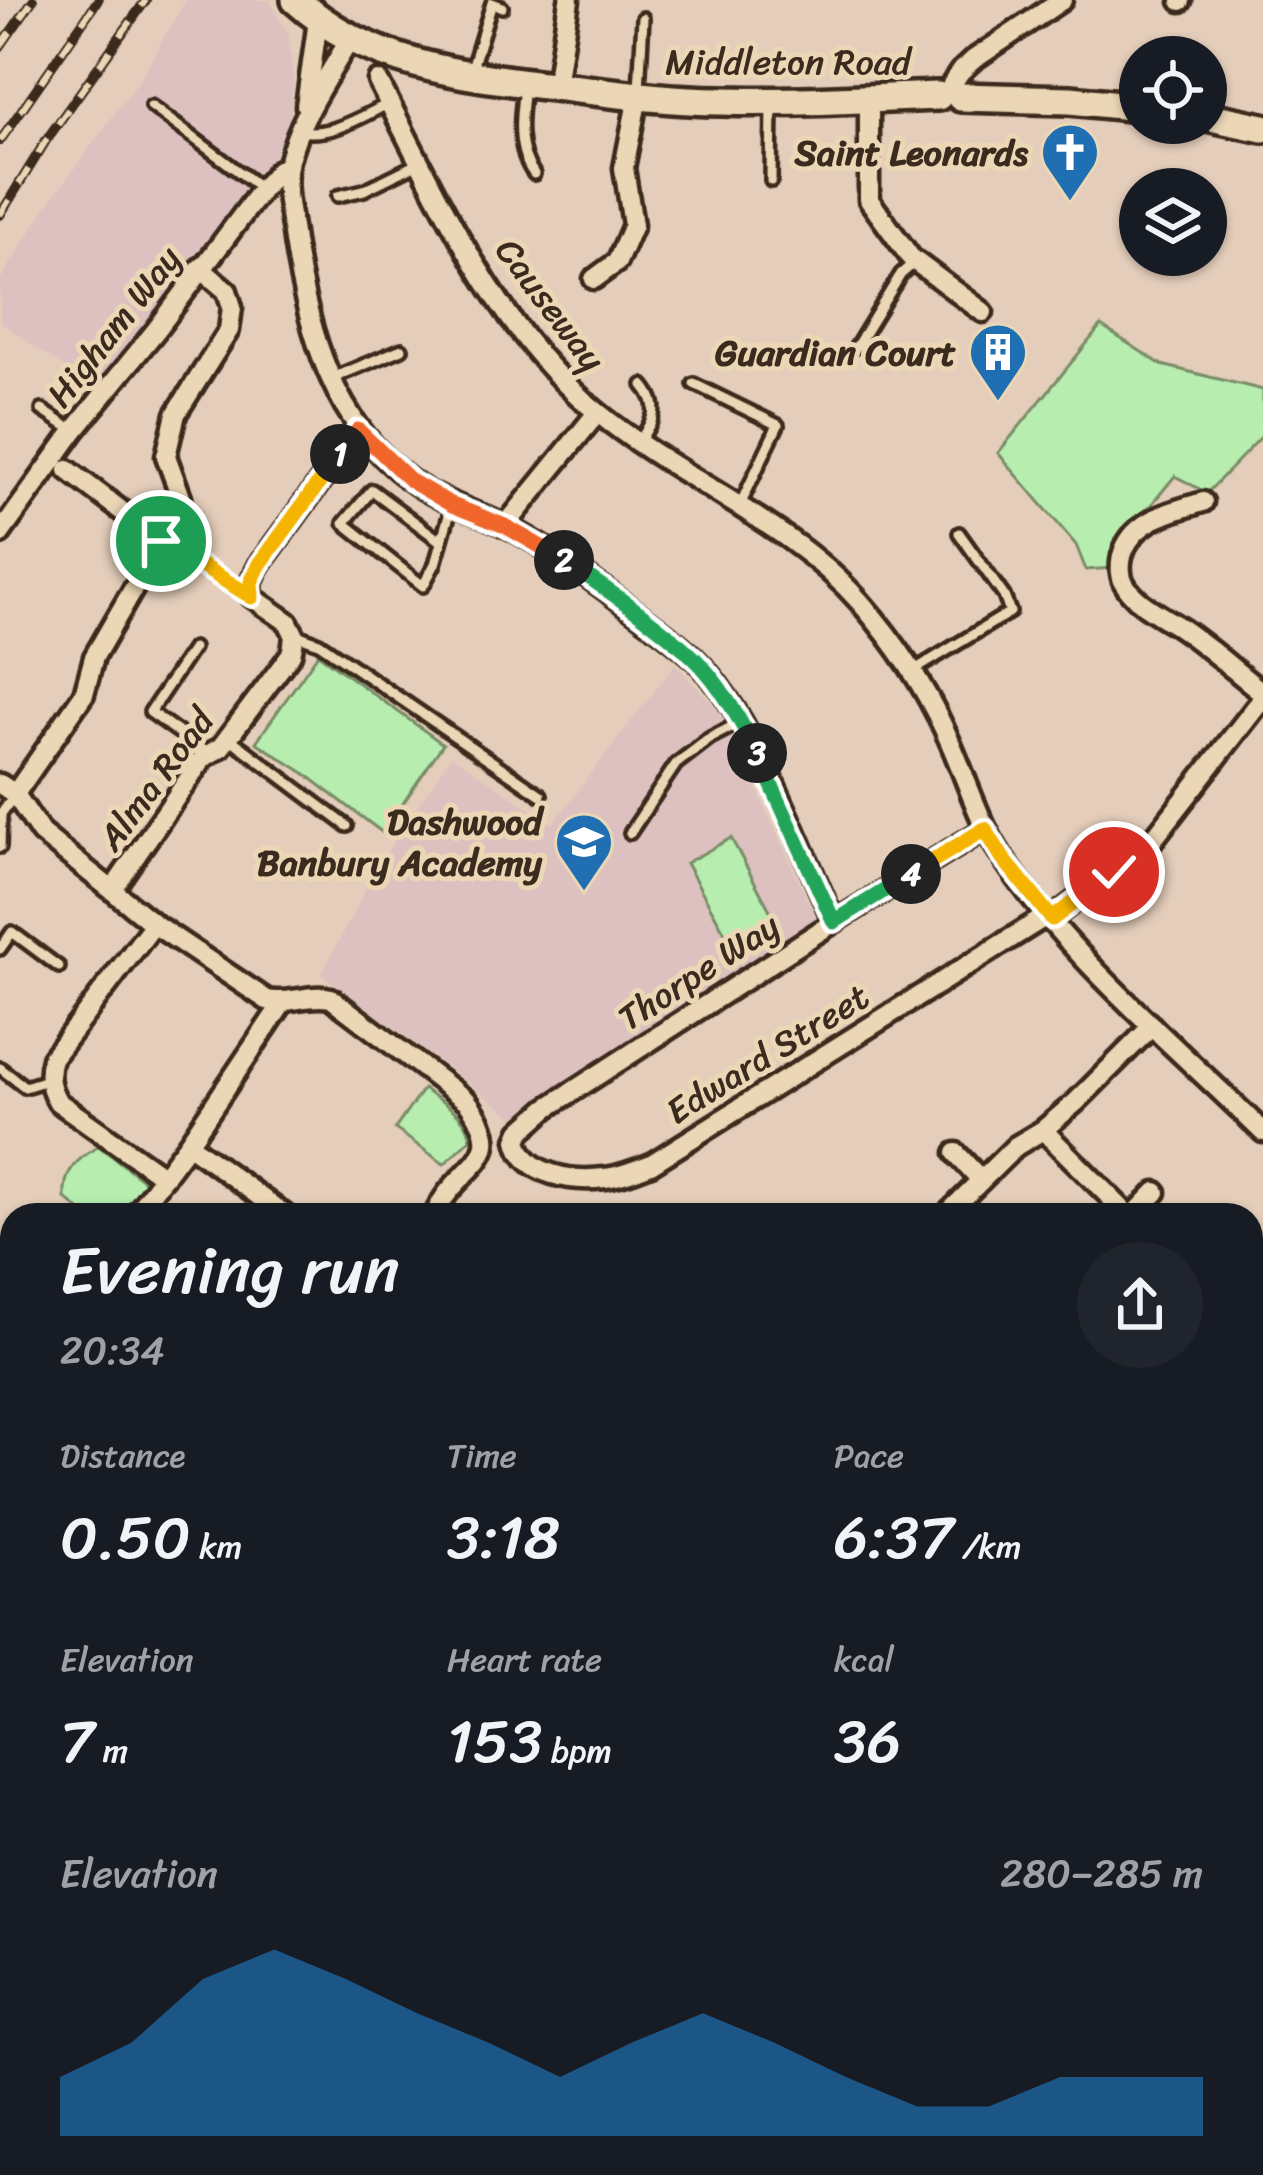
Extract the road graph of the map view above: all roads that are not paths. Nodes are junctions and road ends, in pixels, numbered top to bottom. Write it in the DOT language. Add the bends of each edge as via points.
graph roads {
  1 [pos="296,0"];
  2 [pos="568,0"];
  3 [pos="1062,0"];
  4 [pos="502,7"];
  5 [pos="643,18"];
  6 [pos="318,20"];
  7 [pos="350,39"];
  8 [pos="469,76"];
  9 [pos="378,81"];
  10 [pos="525,83"];
  11 [pos="556,86"];
  12 [pos="950,93"];
  13 [pos="638,96"];
  14 [pos="869,99"];
  15 [pos="772,101"];
  16 [pos="390,103"];
  17 [pos="1119,104"];
  18 [pos="151,106"];
  19 [pos="1227,120"];
  20 [pos="302,124"];
  21 [pos="1263,128"];
  22 [pos="422,162"];
  23 [pos="287,167"];
  24 [pos="534,174"];
  25 [pos="771,182"];
  26 [pos="262,189"];
  27 [pos="338,196"];
  28 [pos="916,261"];
  29 [pos="200,268"];
  30 [pos="594,279"];
  31 [pos="983,312"];
  32 [pos="856,347"];
  33 [pos="402,349"];
  34 [pos="331,379"];
  35 [pos="694,384"];
  36 [pos="643,385"];
  37 [pos="42,410"];
  38 [pos="597,412"];
  39 [pos="358,430"];
  40 [pos="74,431"];
  41 [pos="638,442"];
  42 [pos="68,470"];
  43 [pos="1203,502"];
  44 [pos="452,505"];
  45 [pos="740,505"];
  46 [pos="505,526"];
  47 [pos="959,533"];
  48 [pos="0,534"];
  49 [pos="161,541"];
  50 [pos="440,542"];
  51 [pos="252,597"];
  52 [pos="293,634"];
  53 [pos="193,648"];
  54 [pos="913,670"];
  55 [pos="1263,696"];
  56 [pos="741,722"];
  57 [pos="228,737"];
  58 [pos="209,754"];
  59 [pos="8,789"];
  60 [pos="541,795"];
  61 [pos="347,826"];
  62 [pos="985,829"];
  63 [pos="630,833"];
  64 [pos="0,847"];
  65 [pos="113,889"];
  66 [pos="1050,917"];
  67 [pos="834,922"];
  68 [pos="154,924"];
  69 [pos="0,949"];
  70 [pos="59,967"];
  71 [pos="282,1004"];
  72 [pos="1152,1026"];
  73 [pos="0,1068"];
  74 [pos="50,1079"];
  75 [pos="1261,1126"];
  76 [pos="1043,1130"];
  77 [pos="517,1140"];
  78 [pos="188,1144"];
  79 [pos="956,1153"];
  80 [pos="164,1177"];
  81 [pos="981,1180"];
  82 [pos="1156,1192"];
  83 [pos="144,1203"];
  84 [pos="269,1203"];
  85 [pos="441,1203"];
  86 [pos="958,1203"];
  87 [pos="1119,1203"];
  88 [pos="1144,1203"];
  1 -- 6 [label="street, Middleton Road"];
  2 -- 11 [label="street"];
  3 -- 12 [label="street" via="974,60"];
  4 -- 8 [label="lane" via="492,3"];
  5 -- 13 [label="lane, Middleton Road"];
  6 -- 7 [label="street, Middleton Road"];
  6 -- 20 [label="street"];
  7 -- 8 [label="street, Middleton Road"];
  7 -- 20 [label="street"];
  8 -- 10 [label="street, Middleton Road"];
  9 -- 16 [label="street, Causeway"];
  10 -- 11 [label="street, Middleton Road"];
  10 -- 24 [label="lane" via="520,117"];
  11 -- 13 [label="street, Middleton Road"];
  12 -- 14 [label="street, Middleton Road"];
  12 -- 17 [label="street, Middleton Road"];
  13 -- 15 [label="street, Middleton Road"];
  13 -- 30 [label="street" via="624,168 633,225 617,262"];
  14 -- 15 [label="street, Middleton Road"];
  14 -- 28 [label="street" via="869,200"];
  15 -- 25 [label="lane"];
  16 -- 20 [label="lane" via="327,132"];
  16 -- 22 [label="street, Causeway"];
  18 -- 26 [label="lane"];
  19 -- 21 [label="street"];
  20 -- 23 [label="street"];
  22 -- 27 [label="lane"];
  22 -- 38 [label="street, Causeway" via="499,302"];
  23 -- 26 [label="street, Higham Way"];
  23 -- 34 [label="street" via="309,321"];
  26 -- 29 [label="street, Higham Way"];
  28 -- 31 [label="street"];
  28 -- 32 [label="lane"];
  29 -- 40 [label="street, Higham Way"];
  29 -- 49 [label="street" via="227,291 229,330 176,413 166,456 181,497"];
  33 -- 34 [label="lane"];
  34 -- 39 [label="street"];
  35 -- 45 [label="lane" via="778,425"];
  36 -- 41 [label="lane" via="655,410"];
  37 -- 40 [label="lane"];
  38 -- 41 [label="street, Causeway"];
  38 -- 46 [label="street"];
  39 -- 44 [label="street" via="411,481"];
  39 -- 51 [label="street" via="260,564"];
  40 -- 48 [label="street, Higham Way"];
  41 -- 45 [label="street, Causeway"];
  42 -- 49 [label="street"];
  43 -- 55 [label="street" via="1143,524 1126,544 1124,583"];
  44 -- 46 [label="street"];
  44 -- 50 [label="lane"];
  45 -- 54 [label="street, Causeway" via="855,596"];
  46 -- 56 [label="street" via="683,649"];
  47 -- 54 [label="lane" via="1010,612"];
  49 -- 51 [label="lane"];
  49 -- 59 [label="street" via="82,674 84,694"];
  50 -- 50 [label="lane" via="423,586 344,524 372,490"];
  51 -- 52 [label="street"];
  52 -- 57 [label="street, Alma Road" via="291,654"];
  52 -- 60 [label="lane" via="320,643"];
  53 -- 58 [label="lane" via="150,712"];
  54 -- 62 [label="street, Causeway"];
  55 -- 66 [label="street, Edward Street" via="1148,846"];
  56 -- 63 [label="lane" via="676,764"];
  56 -- 67 [label="street"];
  57 -- 58 [label="street, Alma Road"];
  57 -- 61 [label="lane"];
  58 -- 65 [label="street, Alma Road"];
  59 -- 64 [label="lane"];
  59 -- 65 [label="street" via="41,833"];
  62 -- 66 [label="street, Causeway"];
  62 -- 67 [label="street, Thorpe Way"];
  65 -- 68 [label="street, Alma Road"];
  66 -- 72 [label="street, Causeway"];
  66 -- 77 [label="street, Edward Street" via="651,1164 605,1178 563,1176 531,1165"];
  67 -- 77 [label="street, Thorpe Way" via="547,1108"];
  68 -- 71 [label="street, Alma Road"];
  68 -- 74 [label="street" via="52,1058"];
  69 -- 70 [label="lane" via="12,932"];
  71 -- 78 [label="street"];
  71 -- 85 [label="street, Alma Road" via="331,998 444,1081 484,1122 481,1160"];
  72 -- 75 [label="street, Causeway"];
  72 -- 76 [label="street"];
  73 -- 74 [label="lane" via="25,1087"];
  74 -- 80 [label="street" via="58,1102"];
  76 -- 81 [label="street"];
  76 -- 87 [label="street"];
  78 -- 80 [label="street"];
  78 -- 84 [label="street"];
  79 -- 81 [label="street"];
  80 -- 83 [label="street"];
  81 -- 86 [label="street"];
  82 -- 88 [label="street"];
}
